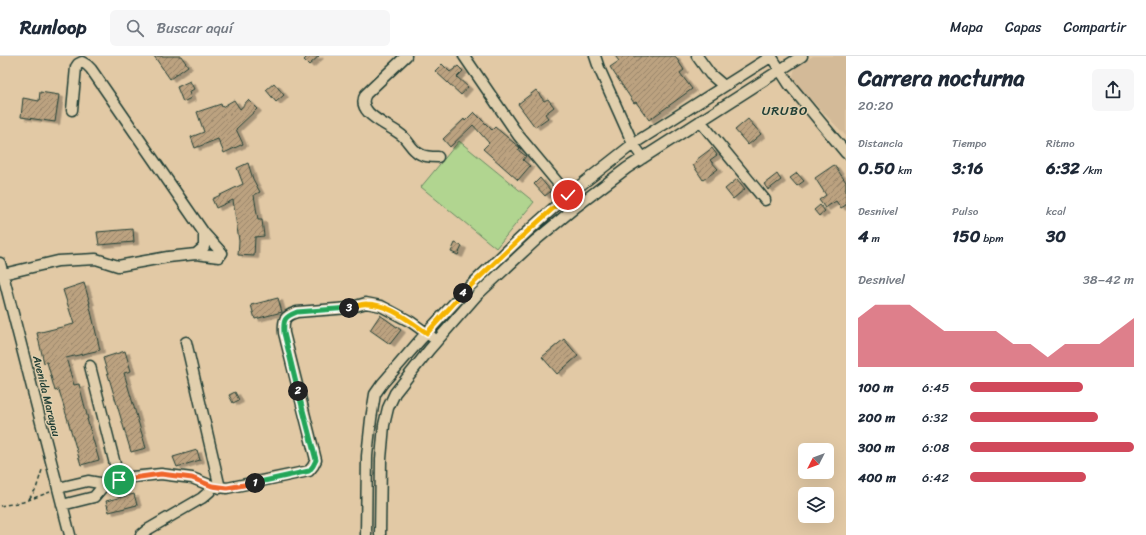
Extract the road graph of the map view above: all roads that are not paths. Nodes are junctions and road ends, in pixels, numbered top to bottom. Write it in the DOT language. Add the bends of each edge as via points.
graph roads {
  1 [pos="406,56"];
  2 [pos="464,56"];
  3 [pos="595,56"];
  4 [pos="697,56"];
  5 [pos="772,56"];
  6 [pos="802,56"];
  7 [pos="780,70"];
  8 [pos="724,86"];
  9 [pos="72,110"];
  10 [pos="700,121"];
  11 [pos="633,144"];
  12 [pos="846,153"];
  13 [pos="438,158"];
  14 [pos="643,158"];
  15 [pos="568,195"];
  16 [pos="764,200"];
  17 [pos="577,206"];
  18 [pos="204,233"];
  19 [pos="196,254"];
  20 [pos="0,263"];
  21 [pos="3,274"];
  22 [pos="427,333"];
  23 [pos="437,341"];
  24 [pos="186,342"];
  25 [pos="90,366"];
  26 [pos="119,480"];
  27 [pos="105,484"];
  28 [pos="216,487"];
  29 [pos="58,488"];
  30 [pos="62,505"];
  31 [pos="70,535"];
  32 [pos="141,535"];
  33 [pos="366,535"];
  34 [pos="380,535"];
  1 -- 13 [label="street" via="366,94 363,105 369,114 406,139 416,152"];
  2 -- 15 [label="street" via="518,134"];
  3 -- 11 [label="street"];
  4 -- 8 [label="street" via="710,74"];
  5 -- 7 [label="street"];
  5 -- 8 [label="street"];
  6 -- 7 [label="street"];
  7 -- 10 [label="street"];
  7 -- 12 [label="street" via="798,96"];
  8 -- 11 [label="street"];
  9 -- 18 [label="street" via="76,67 82,62 91,69"];
  10 -- 14 [label="street"];
  10 -- 16 [label="street"];
  11 -- 14 [label="street"];
  11 -- 15 [label="street"];
  14 -- 17 [label="street"];
  15 -- 17 [label="street"];
  15 -- 22 [label="street" via="469,287"];
  17 -- 23 [label="street" via="477,295"];
  18 -- 19 [label="street" via="204,247"];
  18 -- 19 [label="street" via="222,253 219,258"];
  19 -- 21 [label="street" via="118,266 96,259 58,261"];
  20 -- 21 [label="street, Avenida Marayau"];
  21 -- 29 [label="street, Avenida Marayau"];
  22 -- 23 [label="street"];
  22 -- 28 [label="street" via="398,314 381,306 366,303 349,308 291,314 283,323 284,333 316,460 309,471 227,488"];
  22 -- 33 [label="street" via="375,394 367,456"];
  23 -- 34 [label="street" via="395,393 388,408 381,459"];
  24 -- 28 [label="street"];
  25 -- 26 [label="street"];
  26 -- 27 [label="street"];
  26 -- 28 [label="street" via="161,474 192,478"];
  27 -- 29 [label="street" via="88,481"];
  27 -- 30 [label="street" via="94,497"];
  28 -- 32 [label="street"];
  29 -- 30 [label="street, Avenida Marayau"];
  30 -- 31 [label="street, Avenida Marayau"];
}
